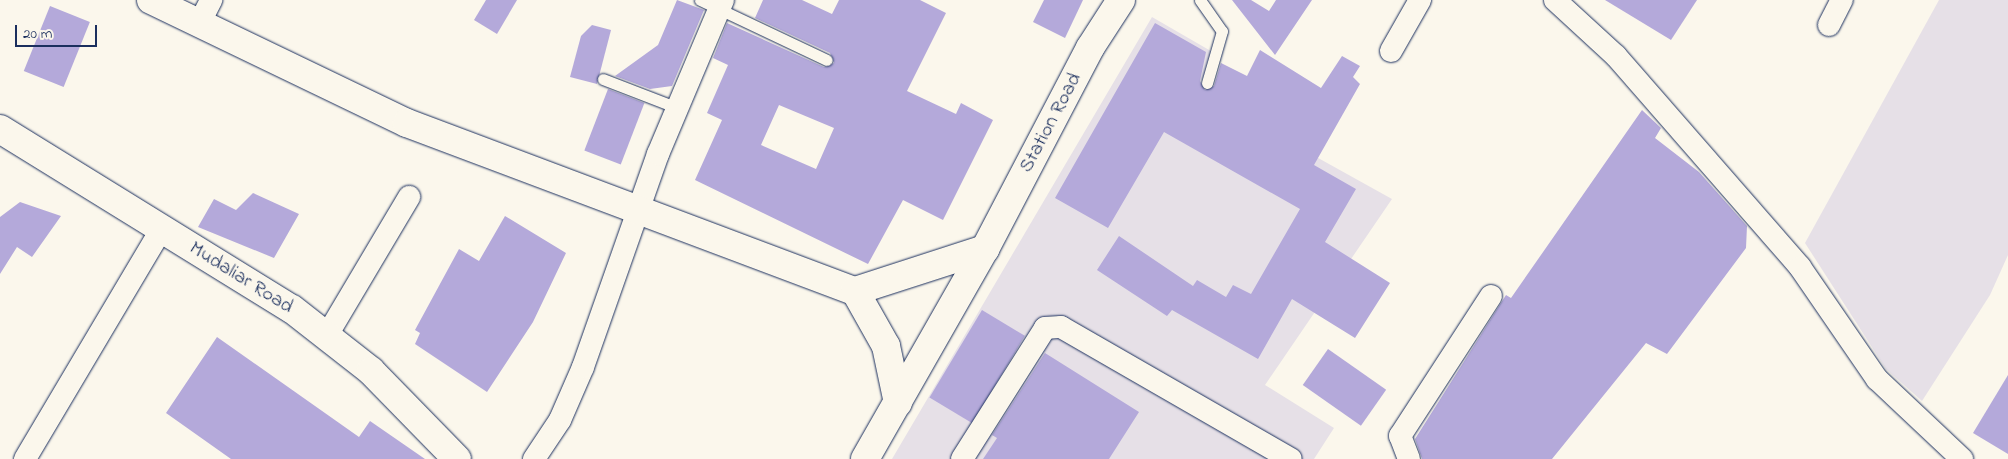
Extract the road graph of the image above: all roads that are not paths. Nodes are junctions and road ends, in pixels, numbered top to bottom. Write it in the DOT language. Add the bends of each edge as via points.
graph roads {
  1 [pos="151,0"];
  2 [pos="1121,0"];
  3 [pos="1200,0"];
  4 [pos="1420,0"];
  5 [pos="1555,0"];
  6 [pos="1842,0"];
  7 [pos="714,3"];
  8 [pos="205,11"];
  9 [pos="1829,25"];
  10 [pos="1391,51"];
  11 [pos="826,60"];
  12 [pos="603,79"];
  13 [pos="1207,83"];
  14 [pos="678,108"];
  15 [pos="0,129"];
  16 [pos="409,197"];
  17 [pos="640,208"];
  18 [pos="162,228"];
  19 [pos="985,249"];
  20 [pos="855,291"];
  21 [pos="1492,296"];
  22 [pos="326,337"];
  23 [pos="898,403"];
  24 [pos="25,459"];
  25 [pos="457,459"];
  26 [pos="534,459"];
  27 [pos="865,459"];
  28 [pos="962,459"];
  29 [pos="1292,459"];
  30 [pos="1409,459"];
  31 [pos="1962,459"];
  1 -- 8 [label="street"];
  2 -- 19 [label="street, Station Road" via="1090,48"];
  3 -- 13 [label="lane" via="1222,31"];
  4 -- 10 [label="street"];
  5 -- 31 [label="street" via="1616,56 1800,267 1877,379"];
  6 -- 9 [label="street"];
  7 -- 11 [label="lane"];
  7 -- 14 [label="street"];
  8 -- 17 [label="street" via="407,123"];
  12 -- 14 [label="lane"];
  14 -- 17 [label="street"];
  15 -- 18 [label="street, Mudaliar Road"];
  16 -- 22 [label="street"];
  17 -- 20 [label="street"];
  17 -- 26 [label="street" via="583,367 560,420"];
  18 -- 22 [label="street, Mudaliar Road" via="292,309"];
  18 -- 24 [label="street"];
  19 -- 20 [label="street"];
  19 -- 23 [label="street, Station Road"];
  20 -- 23 [label="street" via="886,346"];
  21 -- 30 [label="street" via="1400,436"];
  22 -- 25 [label="street, Mudaliar Road" via="371,372"];
  23 -- 27 [label="street, Station Road"];
  28 -- 29 [label="street" via="1045,328 1061,327"];
}
